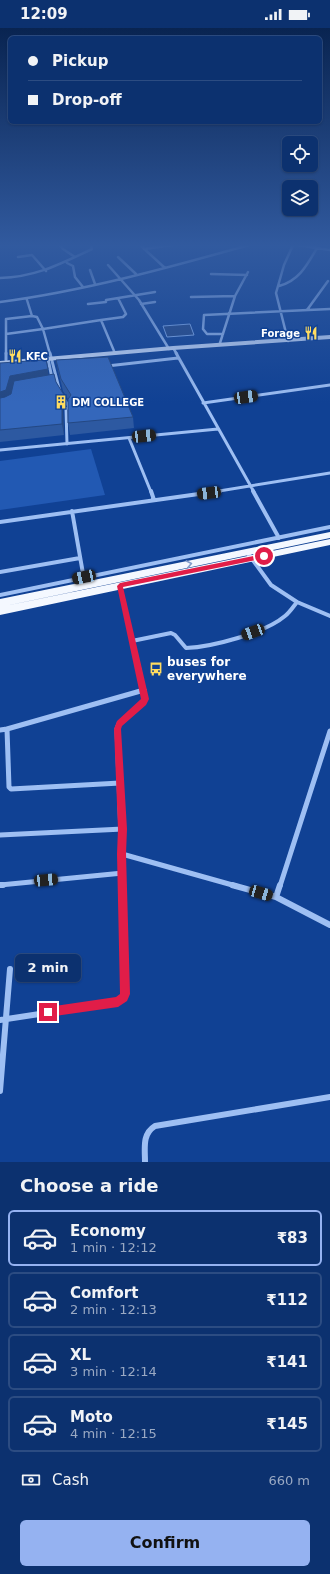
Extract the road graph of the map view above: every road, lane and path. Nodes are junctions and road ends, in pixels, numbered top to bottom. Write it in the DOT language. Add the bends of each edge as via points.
graph roads {
  1 [pos="37,298"];
  2 [pos="118,298"];
  3 [pos="136,298"];
  4 [pos="234,298"];
  5 [pos="277,298"];
  6 [pos="316,298"];
  7 [pos="27,300"];
  8 [pos="0,302"];
  9 [pos="155,302"];
  10 [pos="88,304"];
  11 [pos="141,304"];
  12 [pos="308,310"];
  13 [pos="330,310"];
  14 [pos="280,311"];
  15 [pos="228,315"];
  16 [pos="32,316"];
  17 [pos="101,320"];
  18 [pos="43,329"];
  19 [pos="6,334"];
  20 [pos="223,334"];
  21 [pos="330,336"];
  22 [pos="287,339"];
  23 [pos="220,343"];
  24 [pos="170,348"];
  25 [pos="114,351"];
  26 [pos="50,358"];
  27 [pos="178,358"];
  28 [pos="6,360"];
  29 [pos="0,362"];
  30 [pos="102,366"];
  31 [pos="53,383"];
  32 [pos="330,385"];
  33 [pos="203,403"];
  34 [pos="218,429"];
  35 [pos="129,438"];
  36 [pos="68,444"];
  37 [pos="0,450"];
  38 [pos="330,472"];
  39 [pos="251,487"];
  40 [pos="154,500"];
  41 [pos="72,511"];
  42 [pos="0,522"];
  43 [pos="330,527"];
  44 [pos="330,535"];
  45 [pos="279,538"];
  46 [pos="330,542"];
  47 [pos="249,556"];
  48 [pos="80,558"];
  49 [pos="0,572"];
  50 [pos="84,581"];
  51 [pos="120,586"];
  52 [pos="0,595"];
  53 [pos="298,602"];
  54 [pos="7,604"];
  55 [pos="0,611"];
  56 [pos="330,616"];
  57 [pos="132,641"];
  58 [pos="144,690"];
  59 [pos="7,728"];
  60 [pos="0,730"];
  61 [pos="330,731"];
  62 [pos="120,783"];
  63 [pos="123,829"];
  64 [pos="0,836"];
  65 [pos="122,854"];
  66 [pos="122,873"];
  67 [pos="0,885"];
  68 [pos="276,897"];
  69 [pos="330,925"];
  70 [pos="10,969"];
  71 [pos="3,1019"];
  72 [pos="0,1091"];
  73 [pos="330,1097"];
  74 [pos="145,1162"];
  1 -- 7 [label="street"];
  2 -- 10 [label="street"];
  2 -- 17 [label="street" via="126,314 123,317"];
  3 -- 11 [label="street"];
  4 -- 15 [label="street"];
  5 -- 14 [label="street"];
  6 -- 12 [label="street"];
  7 -- 8 [label="street"];
  7 -- 16 [label="street"];
  9 -- 11 [label="street"];
  11 -- 24 [label="street"];
  12 -- 13 [label="street"];
  12 -- 14 [label="street"];
  14 -- 15 [label="street"];
  14 -- 22 [label="street"];
  15 -- 20 [label="street"];
  15 -- 20 [label="street" via="203,316 203,329 207,334"];
  16 -- 18 [label="street" via="37,317"];
  16 -- 19 [label="street" via="6,320"];
  17 -- 18 [label="street"];
  17 -- 25 [label="street"];
  18 -- 19 [label="street"];
  18 -- 26 [label="street"];
  19 -- 28 [label="street"];
  20 -- 23 [label="street"];
  21 -- 22 [label="main road"];
  22 -- 23 [label="main road"];
  22 -- 24 [label="main road"];
  23 -- 24 [label="main road"];
  24 -- 25 [label="main road"];
  24 -- 26 [label="main road"];
  24 -- 27 [label="street"];
  25 -- 26 [label="main road"];
  26 -- 28 [label="main road"];
  26 -- 29 [label="main road"];
  26 -- 31 [label="street"];
  26 -- 36 [label="street" via="60,392 69,407 66,409"];
  27 -- 30 [label="street"];
  27 -- 33 [label="street"];
  28 -- 29 [label="main road"];
  32 -- 33 [label="street"];
  33 -- 34 [label="street"];
  34 -- 35 [label="street"];
  34 -- 39 [label="street"];
  35 -- 36 [label="street"];
  35 -- 40 [label="street"];
  36 -- 37 [label="street"];
  38 -- 39 [label="street"];
  39 -- 40 [label="street"];
  39 -- 45 [label="street"];
  40 -- 41 [label="street"];
  41 -- 42 [label="street"];
  41 -- 48 [label="street"];
  43 -- 45 [label="street"];
  44 -- 47 [label="highway"];
  45 -- 50 [label="street"];
  46 -- 47 [label="highway"];
  50 -- 47 [label="highway, one-way"];
  47 -- 51 [label="highway"];
  47 -- 53 [label="street" via="271,585"];
  48 -- 49 [label="street"];
  48 -- 50 [label="street"];
  50 -- 52 [label="street"];
  50 -- 54 [label="highway"];
  51 -- 54 [label="highway"];
  51 -- 57 [label="street"];
  53 -- 56 [label="street"];
  53 -- 57 [label="street" via="282,619 253,632 207,647 186,648 171,633"];
  54 -- 55 [label="highway"];
  57 -- 58 [label="street"];
  58 -- 59 [label="street"];
  58 -- 62 [label="street" via="145,701 118,726"];
  59 -- 60 [label="street"];
  59 -- 62 [label="street" via="11,789"];
  61 -- 68 [label="street"];
  62 -- 63 [label="street"];
  63 -- 64 [label="street"];
  63 -- 65 [label="street"];
  65 -- 66 [label="street"];
  65 -- 68 [label="street"];
  66 -- 67 [label="street"];
  66 -- 71 [label="street" via="124,998 118,1002"];
  68 -- 69 [label="street"];
  70 -- 71 [label="street"];
  71 -- 72 [label="street"];
  73 -- 74 [label="street" via="155,1126 146,1135"];
}
